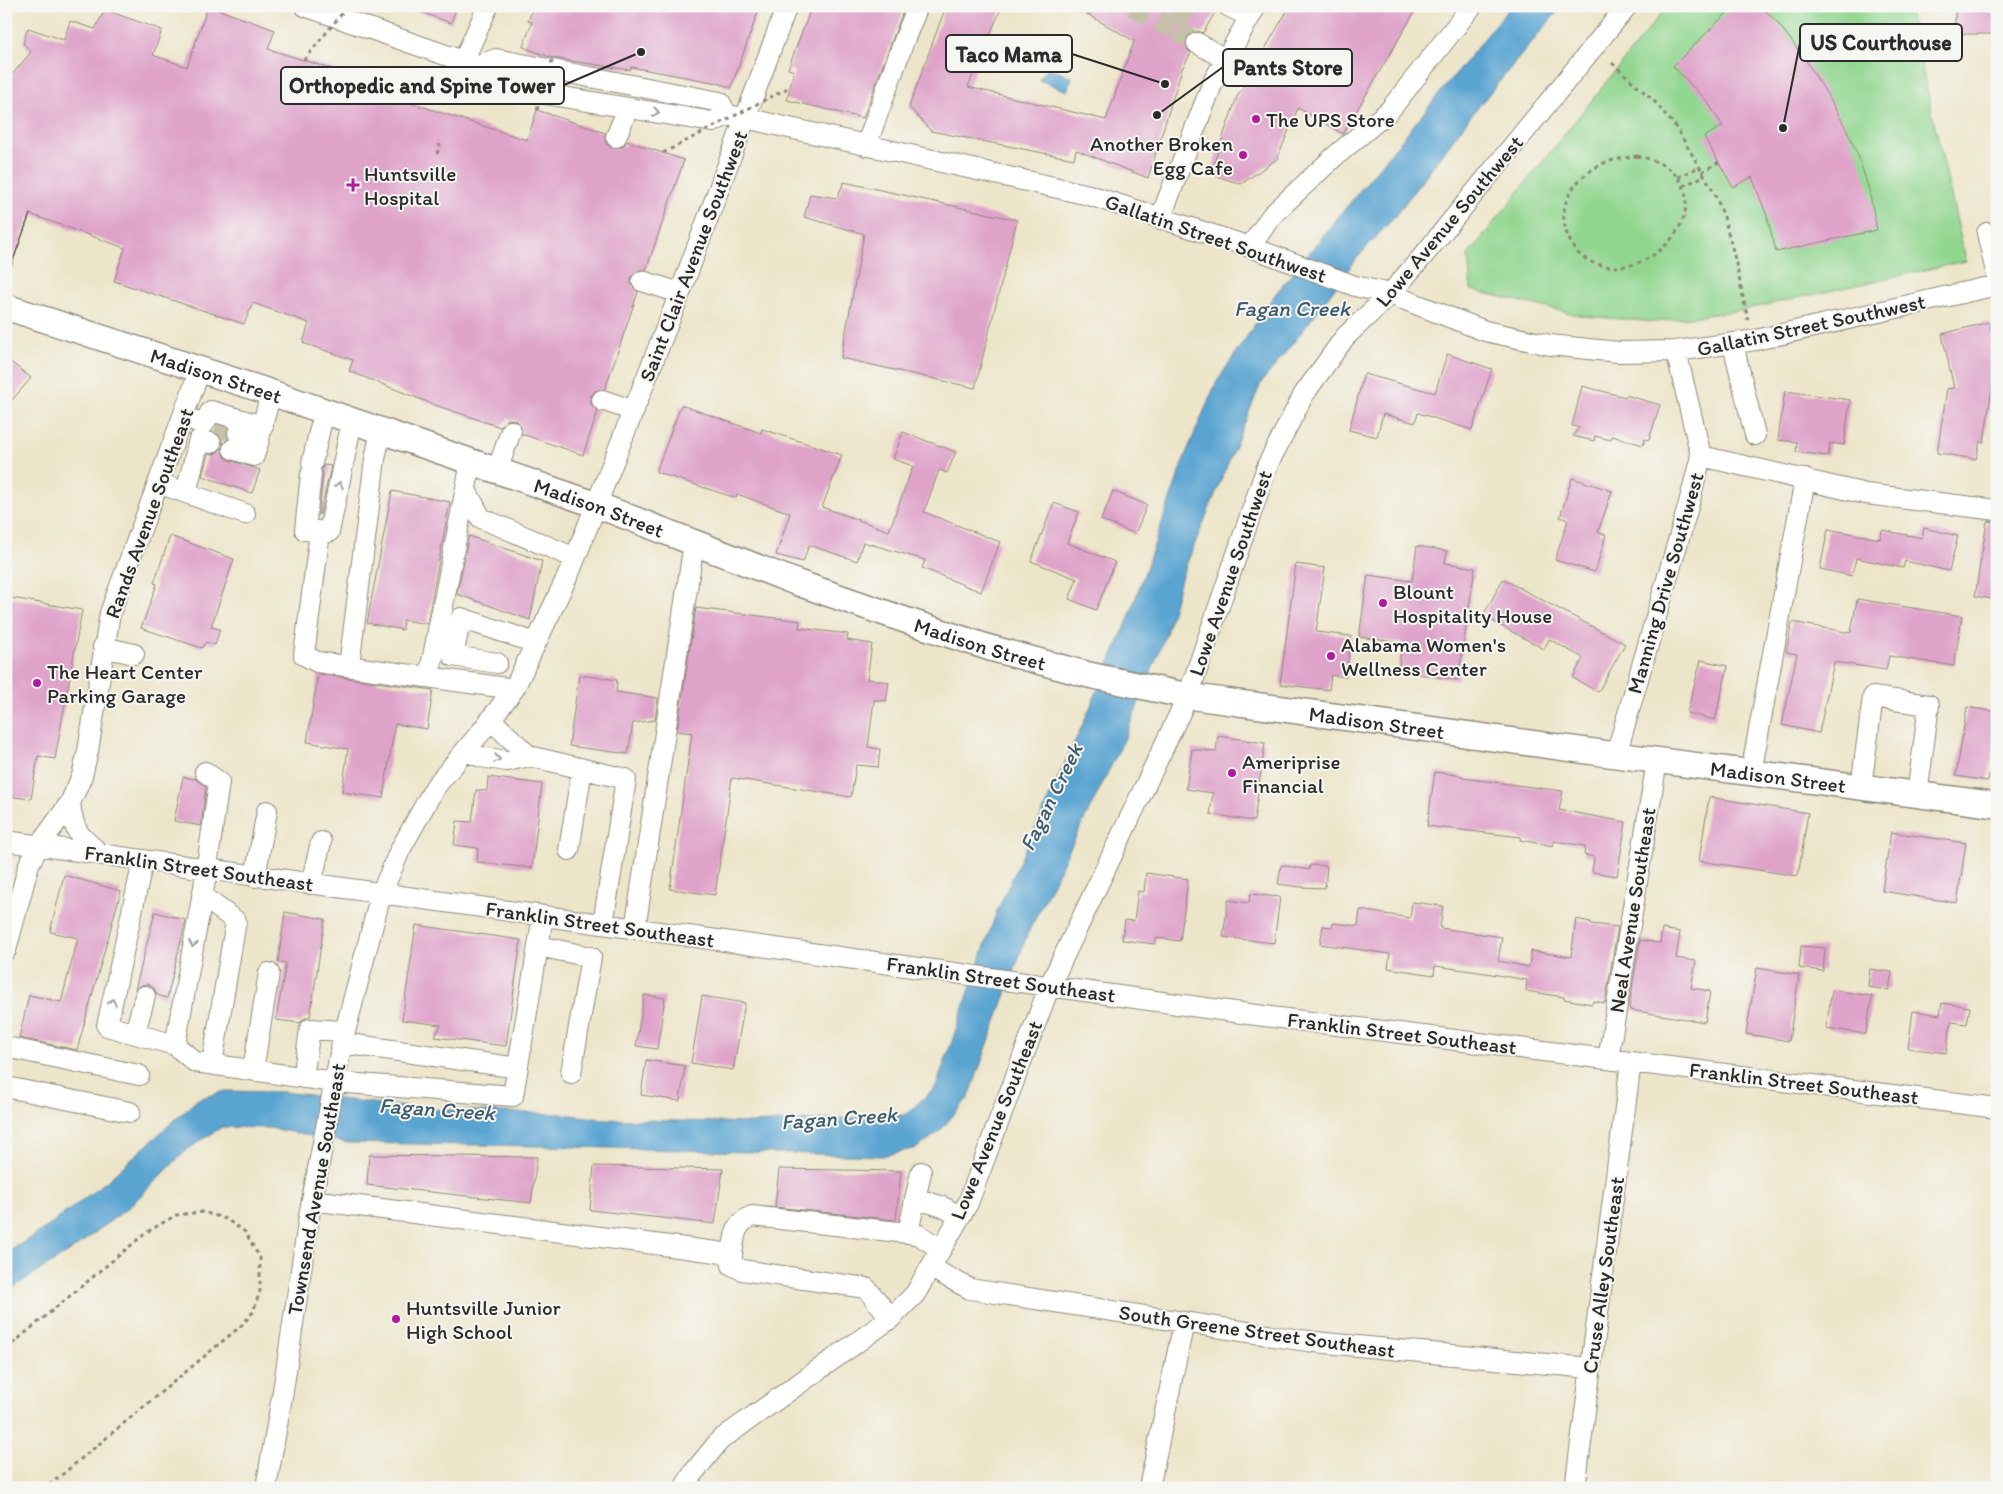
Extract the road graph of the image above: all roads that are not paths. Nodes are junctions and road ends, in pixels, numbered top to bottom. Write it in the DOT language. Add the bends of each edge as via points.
graph roads {
  1 [pos="305,6"];
  2 [pos="488,6"];
  3 [pos="787,6"];
  4 [pos="918,6"];
  5 [pos="1228,6"];
  6 [pos="1472,6"];
  7 [pos="1627,6"];
  8 [pos="1253,12"];
  9 [pos="1197,43"];
  10 [pos="1225,59"];
  11 [pos="470,64"];
  12 [pos="639,88"];
  13 [pos="598,103"];
  14 [pos="628,108"];
  15 [pos="736,117"];
  16 [pos="616,137"];
  17 [pos="866,146"];
  18 [pos="1160,219"];
  19 [pos="1987,233"];
  20 [pos="1250,247"];
  21 [pos="1997,276"];
  22 [pos="642,281"];
  23 [pos="1997,285"];
  24 [pos="680,293"];
  25 [pos="1390,294"];
  26 [pos="6,307"];
  27 [pos="1733,344"];
  28 [pos="1676,351"];
  29 [pos="200,370"];
  30 [pos="271,393"];
  31 [pos="602,400"];
  32 [pos="324,411"];
  33 [pos="634,411"];
  34 [pos="184,417"];
  35 [pos="352,421"];
  36 [pos="380,431"];
  37 [pos="512,431"];
  38 [pos="261,433"];
  39 [pos="208,434"];
  40 [pos="1755,435"];
  41 [pos="236,441"];
  42 [pos="1701,456"];
  43 [pos="471,462"];
  44 [pos="497,471"];
  45 [pos="1805,480"];
  46 [pos="158,484"];
  47 [pos="466,490"];
  48 [pos="186,493"];
  49 [pos="597,505"];
  50 [pos="1997,510"];
  51 [pos="244,514"];
  52 [pos="320,532"];
  53 [pos="694,543"];
  54 [pos="576,558"];
  55 [pos="536,643"];
  56 [pos="103,646"];
  57 [pos="134,654"];
  58 [pos="497,663"];
  59 [pos="348,666"];
  60 [pos="428,677"];
  61 [pos="514,689"];
  62 [pos="1188,696"];
  63 [pos="491,720"];
  64 [pos="465,751"];
  65 [pos="1616,755"];
  66 [pos="529,756"];
  67 [pos="1656,761"];
  68 [pos="582,769"];
  69 [pos="205,772"];
  70 [pos="1751,773"];
  71 [pos="1861,788"];
  72 [pos="1917,795"];
  73 [pos="70,803"];
  74 [pos="1997,805"];
  75 [pos="267,811"];
  76 [pos="6,842"];
  77 [pos="321,842"];
  78 [pos="39,846"];
  79 [pos="569,850"];
  80 [pos="102,855"];
  81 [pos="143,861"];
  82 [pos="206,870"];
  83 [pos="255,877"];
  84 [pos="311,884"];
  85 [pos="381,894"];
  86 [pos="202,896"];
  87 [pos="543,916"];
  88 [pos="603,924"];
  89 [pos="635,929"];
  90 [pos="538,946"];
  91 [pos="6,950"];
  92 [pos="270,973"];
  93 [pos="1050,985"];
  94 [pos="145,996"];
  95 [pos="135,1033"];
  96 [pos="343,1037"];
  97 [pos="175,1045"];
  98 [pos="6,1047"];
  99 [pos="1608,1059"];
  100 [pos="1632,1062"];
  101 [pos="212,1064"];
  102 [pos="518,1068"];
  103 [pos="253,1070"];
  104 [pos="571,1074"];
  105 [pos="139,1075"];
  106 [pos="303,1078"];
  107 [pos="334,1086"];
  108 [pos="6,1087"];
  109 [pos="1997,1108"];
  110 [pos="130,1112"];
  111 [pos="921,1172"];
  112 [pos="915,1198"];
  113 [pos="312,1200"];
  114 [pos="960,1216"];
  115 [pos="908,1233"];
  116 [pos="941,1250"];
  117 [pos="732,1254"];
  118 [pos="931,1268"];
  119 [pos="892,1318"];
  120 [pos="1184,1322"];
  121 [pos="1590,1368"];
  122 [pos="266,1488"];
  123 [pos="684,1488"];
  124 [pos="1149,1488"];
  125 [pos="1575,1488"];
  1 -- 11 [label="street, Gallatin Street Southwest"];
  2 -- 11 [label="street"];
  3 -- 15 [label="street, Saint Clair Avenue Southwest"];
  4 -- 17 [label="street"];
  5 -- 8 [label="street"];
  6 -- 20 [label="street" via="1389,111 1272,215"];
  7 -- 25 [label="street, Lowe Avenue Southwest"];
  8 -- 10 [label="street"];
  9 -- 10 [label="street"];
  10 -- 18 [label="street" via="1212,82"];
  11 -- 12 [label="street, Gallatin Street Southwest" via="496,59"];
  11 -- 13 [label="street, Gallatin Street Southwest" via="490,82"];
  12 -- 13 [label="street" via="631,96 609,94"];
  12 -- 15 [label="street, Gallatin Street Southwest" via="720,102"];
  13 -- 14 [label="street, Gallatin Street Southwest"];
  14 -- 15 [label="street, Gallatin Street Southwest, one-way" via="713,122"];
  14 -- 16 [label="street"];
  15 -- 17 [label="street, Gallatin Street Southwest"];
  15 -- 24 [label="street, Saint Clair Avenue Southwest"];
  17 -- 18 [label="street, Gallatin Street Southwest" via="1089,195"];
  18 -- 20 [label="street, Gallatin Street Southwest"];
  19 -- 21 [label="street"];
  20 -- 25 [label="street, Gallatin Street Southwest" via="1355,286"];
  22 -- 24 [label="street"];
  23 -- 27 [label="street, Gallatin Street Southwest"];
  24 -- 33 [label="street, Saint Clair Avenue Southwest"];
  25 -- 28 [label="street, Gallatin Street Southwest" via="1485,331 1550,345 1618,352"];
  25 -- 62 [label="street, Lowe Avenue Southwest" via="1345,338 1310,386 1268,464"];
  26 -- 29 [label="main road, Madison Street"];
  27 -- 28 [label="street, Gallatin Street Southwest"];
  27 -- 40 [label="street"];
  28 -- 42 [label="street, Manning Drive Southwest"];
  29 -- 30 [label="main road, Madison Street"];
  29 -- 34 [label="street, Rands Avenue Southeast"];
  30 -- 32 [label="main road, Madison Street"];
  30 -- 38 [label="street"];
  31 -- 33 [label="street"];
  32 -- 35 [label="main road, Madison Street"];
  32 -- 52 [label="street" via="311,468 305,530"];
  33 -- 49 [label="street, Saint Clair Avenue Southwest"];
  34 -- 39 [label="street"];
  34 -- 46 [label="street, Rands Avenue Southeast"];
  35 -- 36 [label="main road, Madison Street"];
  52 -- 35 [label="street, one-way" via="330,532"];
  36 -- 43 [label="main road, Madison Street"];
  36 -- 59 [label="street"];
  37 -- 44 [label="street"];
  38 -- 39 [label="street" via="211,411"];
  38 -- 41 [label="street" via="254,456"];
  39 -- 48 [label="street"];
  42 -- 45 [label="street"];
  42 -- 65 [label="street, Manning Drive Southwest"];
  43 -- 44 [label="main road, Madison Street"];
  43 -- 47 [label="street"];
  44 -- 49 [label="main road, Madison Street"];
  45 -- 50 [label="street" via="1866,494"];
  45 -- 70 [label="street"];
  46 -- 48 [label="street"];
  46 -- 56 [label="street, Rands Avenue Southeast" via="155,517 115,594"];
  47 -- 54 [label="street" via="481,518"];
  47 -- 60 [label="street"];
  48 -- 51 [label="street"];
  49 -- 53 [label="main road, Madison Street"];
  49 -- 54 [label="street, Saint Clair Avenue Southwest"];
  52 -- 59 [label="street" via="304,655 317,662"];
  53 -- 62 [label="main road, Madison Street" via="798,583 990,648 1089,675"];
  53 -- 89 [label="street"];
  54 -- 55 [label="street, Saint Clair Avenue Southwest"];
  55 -- 58 [label="street" via="461,618 453,656"];
  55 -- 61 [label="street, Saint Clair Avenue Southwest"];
  56 -- 57 [label="street"];
  56 -- 73 [label="street, Rands Avenue Southeast" via="88,751 82,776"];
  59 -- 60 [label="street"];
  60 -- 61 [label="street"];
  61 -- 63 [label="street, Saint Clair Avenue Southwest"];
  62 -- 65 [label="main road, Madison Street"];
  62 -- 93 [label="street, Lowe Avenue Southeast"];
  63 -- 64 [label="street, Townsend Avenue Southeast"];
  63 -- 66 [label="street"];
  64 -- 66 [label="street, one-way" via="507,761"];
  64 -- 85 [label="street, Townsend Avenue Southeast" via="435,787 400,850"];
  65 -- 67 [label="main road, Madison Street"];
  66 -- 68 [label="street"];
  67 -- 70 [label="main road, Madison Street"];
  67 -- 99 [label="street, Neal Avenue Southeast"];
  68 -- 79 [label="street"];
  68 -- 88 [label="street" via="626,779"];
  69 -- 82 [label="street" via="218,782"];
  70 -- 71 [label="main road, Madison Street"];
  71 -- 72 [label="main road, Madison Street"];
  71 -- 72 [label="street" via="1873,697 1929,705"];
  72 -- 74 [label="main road, Madison Street"];
  73 -- 78 [label="street, Rands Avenue Southeast"];
  73 -- 80 [label="street" via="79,835"];
  75 -- 83 [label="street"];
  76 -- 78 [label="street, Franklin Street Southeast"];
  77 -- 84 [label="street"];
  78 -- 80 [label="street, Franklin Street Southeast"];
  78 -- 91 [label="street, Rands Avenue Southeast" via="29,864"];
  80 -- 81 [label="street, Franklin Street Southeast"];
  81 -- 82 [label="street, Franklin Street Southeast"];
  95 -- 81 [label="street, one-way" via="107,1026"];
  82 -- 83 [label="street, Franklin Street Southeast"];
  82 -- 86 [label="street"];
  83 -- 84 [label="street, Franklin Street Southeast"];
  84 -- 85 [label="street, Franklin Street Southeast"];
  85 -- 87 [label="street, Franklin Street Southeast"];
  85 -- 96 [label="street, Townsend Avenue Southeast"];
  86 -- 97 [label="street, one-way"];
  86 -- 101 [label="street" via="236,921"];
  87 -- 88 [label="street, Franklin Street Southeast"];
  87 -- 90 [label="street"];
  88 -- 89 [label="street, Franklin Street Southeast"];
  89 -- 93 [label="street, Franklin Street Southeast"];
  90 -- 102 [label="street"];
  90 -- 104 [label="street" via="591,957"];
  92 -- 103 [label="street"];
  93 -- 99 [label="street, Franklin Street Southeast" via="1256,1015"];
  93 -- 114 [label="street, Lowe Avenue Southeast" via="968,1203"];
  94 -- 95 [label="street"];
  95 -- 97 [label="street"];
  96 -- 102 [label="street"];
  96 -- 106 [label="street" via="310,1029"];
  96 -- 107 [label="street, Townsend Avenue Southeast"];
  97 -- 101 [label="street" via="195,1062"];
  98 -- 105 [label="street"];
  99 -- 100 [label="street, Franklin Street Southeast"];
  100 -- 109 [label="street, Franklin Street Southeast"];
  100 -- 121 [label="street, Cruse Alley Southeast"];
  101 -- 103 [label="street"];
  102 -- 107 [label="street" via="513,1096"];
  103 -- 106 [label="street"];
  106 -- 107 [label="street"];
  107 -- 113 [label="street, Townsend Avenue Southeast"];
  108 -- 110 [label="street"];
  111 -- 112 [label="street"];
  112 -- 114 [label="street"];
  112 -- 115 [label="street"];
  113 -- 117 [label="street"];
  113 -- 122 [label="street, Townsend Avenue Southeast"];
  114 -- 116 [label="street, Lowe Avenue Southeast"];
  115 -- 116 [label="street" via="919,1235"];
  115 -- 117 [label="street" via="752,1216 742,1220 736,1229"];
  116 -- 118 [label="street, Lowe Avenue Southeast"];
  117 -- 119 [label="street" via="732,1265 742,1270 866,1288"];
  118 -- 119 [label="street, Lowe Avenue Southeast" via="915,1294"];
  118 -- 120 [label="street, South Greene Street Southeast" via="970,1289"];
  119 -- 123 [label="street, Lowe Avenue Southeast" via="720,1440"];
  120 -- 121 [label="street, South Greene Street Southeast" via="1315,1342"];
  120 -- 124 [label="street"];
  121 -- 125 [label="street, Cruse Alley Southeast"];
}
